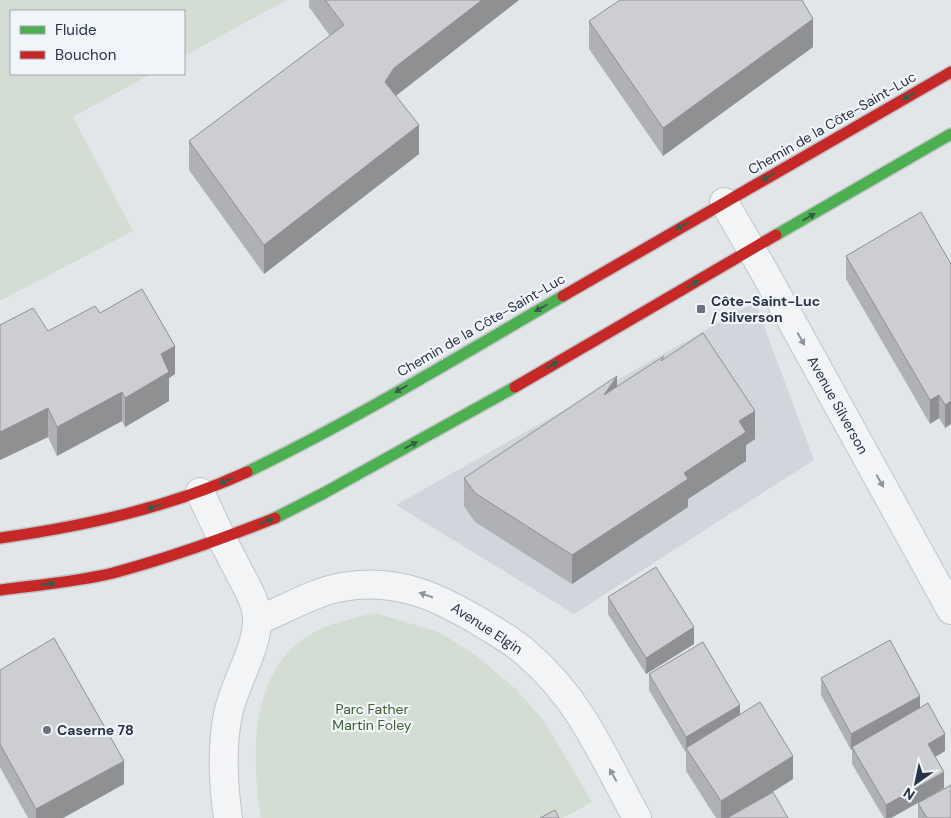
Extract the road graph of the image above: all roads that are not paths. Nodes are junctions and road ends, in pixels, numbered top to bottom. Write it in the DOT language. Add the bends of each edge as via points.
graph roads {
  1 [pos="951,72"];
  2 [pos="951,134"];
  3 [pos="724,202"];
  4 [pos="752,250"];
  5 [pos="200,492"];
  6 [pos="0,538"];
  7 [pos="222,539"];
  8 [pos="0,590"];
  9 [pos="951,610"];
  10 [pos="258,620"];
  11 [pos="228,818"];
  12 [pos="636,818"];
  1 -- 3 [label="main road, Chemin de la Côte-Saint-Luc, one-way"];
  4 -- 2 [label="main road, one-way"];
  3 -- 4 [label="street, Avenue Silverson"];
  3 -- 5 [label="main road, Chemin de la Côte-Saint-Luc, one-way" via="335,427 253,470"];
  7 -- 4 [label="main road, one-way" via="324,494"];
  4 -- 9 [label="street, Avenue Silverson, one-way"];
  5 -- 6 [label="main road, Chemin de la Côte-Saint-Luc, one-way" via="88,524"];
  5 -- 7 [label="street"];
  8 -- 7 [label="main road, one-way" via="112,573"];
  7 -- 10 [label="street" via="254,601"];
  10 -- 11 [label="street" via="228,715 223,786"];
  12 -- 10 [label="street, Avenue Elgin, one-way" via="582,718 555,682 524,651 447,602 406,588 360,585 324,592"];
}
